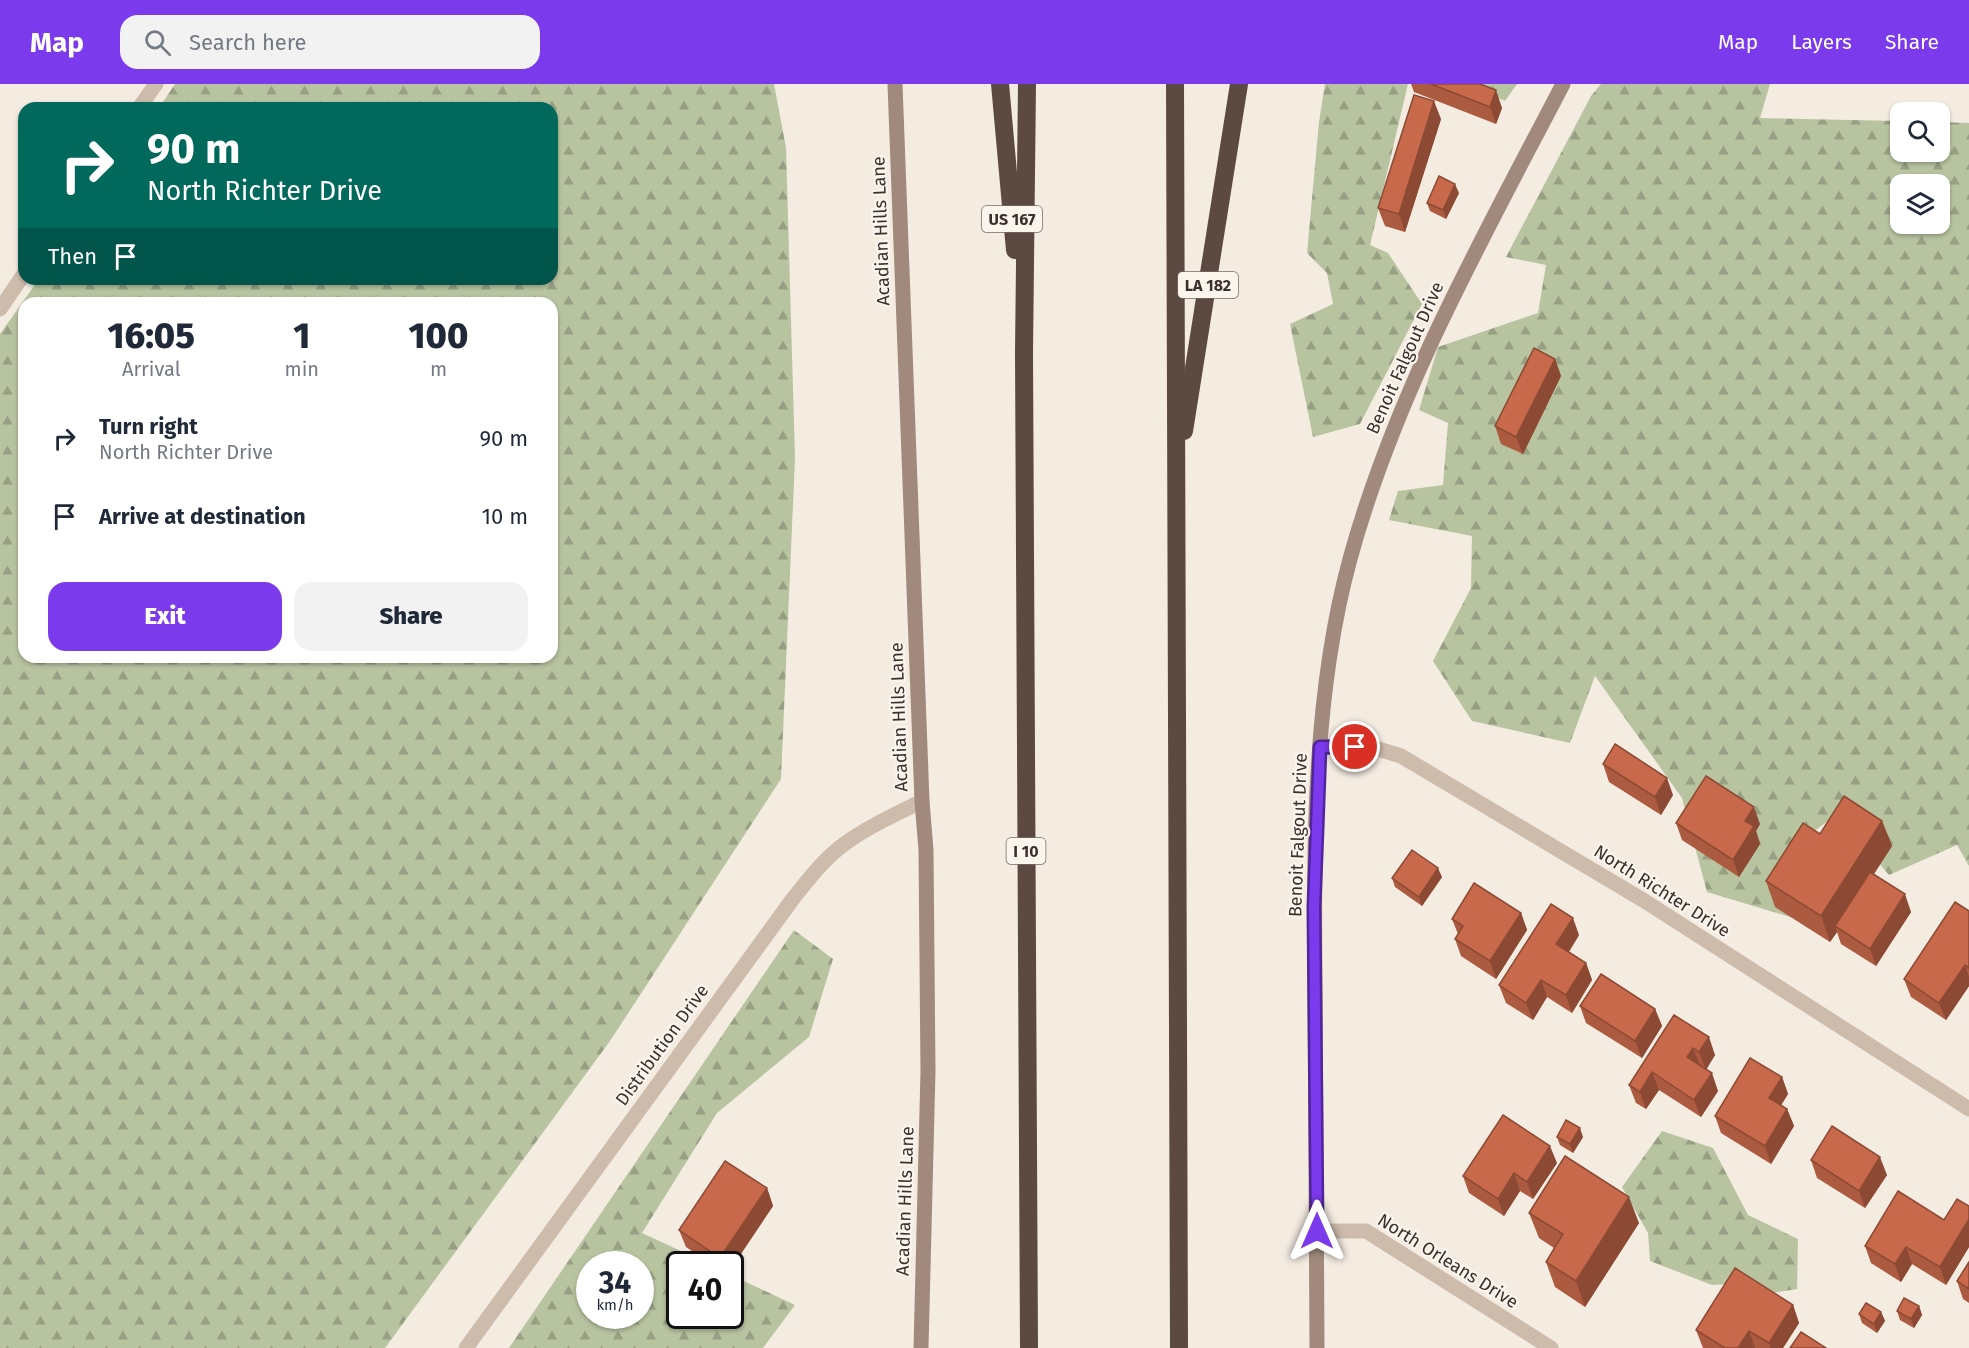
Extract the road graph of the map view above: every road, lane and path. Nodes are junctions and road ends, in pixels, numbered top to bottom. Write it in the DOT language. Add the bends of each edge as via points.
graph roads {
  1 [pos="156,84"];
  2 [pos="895,84"];
  3 [pos="1000,84"];
  4 [pos="1027,84"];
  5 [pos="1175,84"];
  6 [pos="1239,84"];
  7 [pos="1563,84"];
  8 [pos="143,102"];
  9 [pos="18,283"];
  10 [pos="0,309"];
  11 [pos="1024,353"];
  12 [pos="1176,486"];
  13 [pos="1320,747"];
  14 [pos="922,801"];
  15 [pos="1969,1109"];
  16 [pos="1317,1231"];
  17 [pos="466,1348"];
  18 [pos="921,1348"];
  19 [pos="1029,1348"];
  20 [pos="1179,1348"];
  21 [pos="1317,1348"];
  22 [pos="1551,1348"];
  1 -- 8 [label="street"];
  2 -- 14 [label="street, Acadian Hills Lane"];
  3 -- 11 [label="highway, US 167"];
  4 -- 11 [label="highway, I 10"];
  5 -- 12 [label="highway"];
  6 -- 12 [label="highway, LA 182"];
  7 -- 13 [label="street, Benoit Falgout Drive" via="1457,289 1408,392 1380,466 1348,571 1327,666"];
  9 -- 10 [label="street"];
  11 -- 19 [label="highway, I 10"];
  12 -- 20 [label="highway"];
  13 -- 15 [label="street, North Richter Drive" via="1372,747 1401,756 1643,900"];
  13 -- 16 [label="street, Benoit Falgout Drive" via="1314,907"];
  14 -- 17 [label="street, Distribution Drive" via="843,845 815,872"];
  14 -- 18 [label="street, Acadian Hills Lane" via="928,1071"];
  16 -- 21 [label="street, Benoit Falgout Drive"];
  16 -- 22 [label="street, North Orleans Drive" via="1366,1231"];
}
